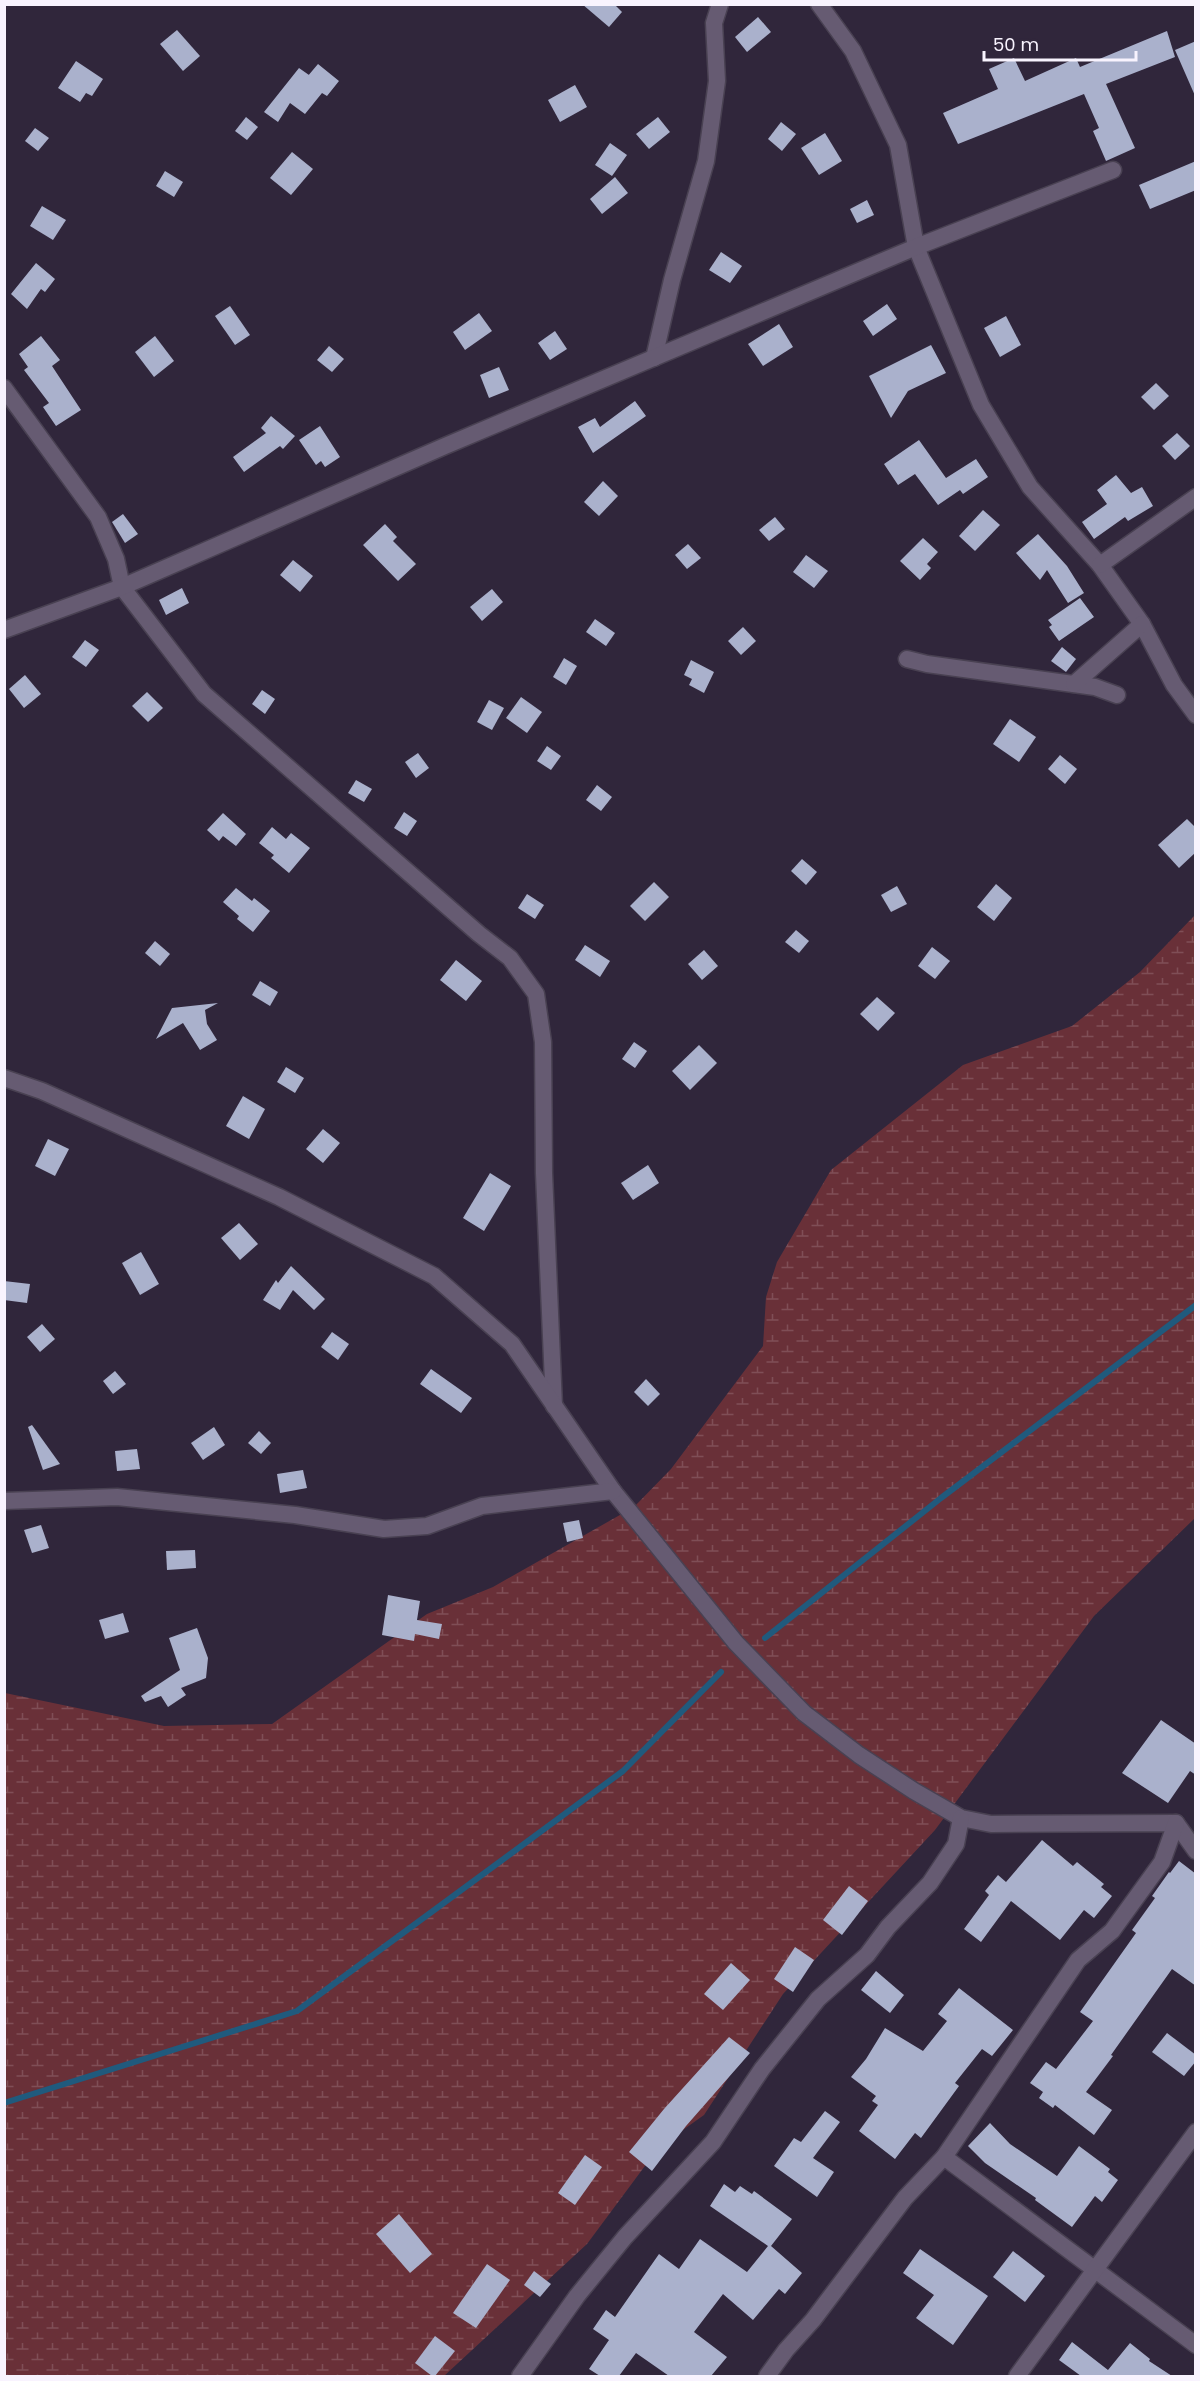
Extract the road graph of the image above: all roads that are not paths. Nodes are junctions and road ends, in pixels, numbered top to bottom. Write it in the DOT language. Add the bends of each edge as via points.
graph roads {
  1 [pos="720,4"];
  2 [pos="819,4"];
  3 [pos="1113,170"];
  4 [pos="916,247"];
  5 [pos="654,358"];
  6 [pos="4,388"];
  7 [pos="1196,497"];
  8 [pos="1100,565"];
  9 [pos="122,587"];
  10 [pos="1142,624"];
  11 [pos="4,630"];
  12 [pos="907,659"];
  13 [pos="1074,684"];
  14 [pos="1117,695"];
  15 [pos="1196,715"];
  16 [pos="4,1078"];
  17 [pos="554,1407"];
  18 [pos="613,1491"];
  19 [pos="4,1501"];
  20 [pos="962,1818"];
  21 [pos="1176,1823"];
  22 [pos="1196,1851"];
  23 [pos="1196,2132"];
  24 [pos="944,2157"];
  25 [pos="1093,2270"];
  26 [pos="1196,2345"];
  27 [pos="520,2376"];
  28 [pos="767,2376"];
  29 [pos="1017,2376"];
  1 -- 5 [label="street" via="714,23 717,81 706,161"];
  2 -- 4 [label="street" via="853,51 898,145"];
  3 -- 4 [label="street"];
  4 -- 5 [label="street"];
  4 -- 8 [label="street" via="981,405 1030,487"];
  5 -- 9 [label="street"];
  6 -- 9 [label="street" via="98,518 116,559"];
  7 -- 8 [label="street"];
  8 -- 10 [label="street"];
  9 -- 11 [label="street"];
  9 -- 17 [label="street" via="204,694 510,958 536,994 543,1042"];
  10 -- 13 [label="street"];
  10 -- 15 [label="street" via="1174,686"];
  12 -- 13 [label="street"];
  13 -- 14 [label="street"];
  16 -- 17 [label="street" via="42,1091 279,1197 434,1276 512,1344"];
  17 -- 18 [label="street"];
  18 -- 19 [label="street" via="482,1506 427,1526 384,1530 295,1515 117,1497"];
  18 -- 20 [label="street" via="736,1643 804,1713 914,1791"];
  20 -- 21 [label="street" via="991,1824"];
  20 -- 27 [label="street" via="956,1844 930,1883 867,1955 818,2000 762,2069 713,2142 625,2236"];
  21 -- 22 [label="street"];
  21 -- 24 [label="street" via="1162,1862 1112,1931 1078,1960"];
  23 -- 25 [label="street"];
  24 -- 25 [label="street"];
  24 -- 28 [label="street" via="905,2198"];
  25 -- 26 [label="street"];
  25 -- 29 [label="street"];
}
